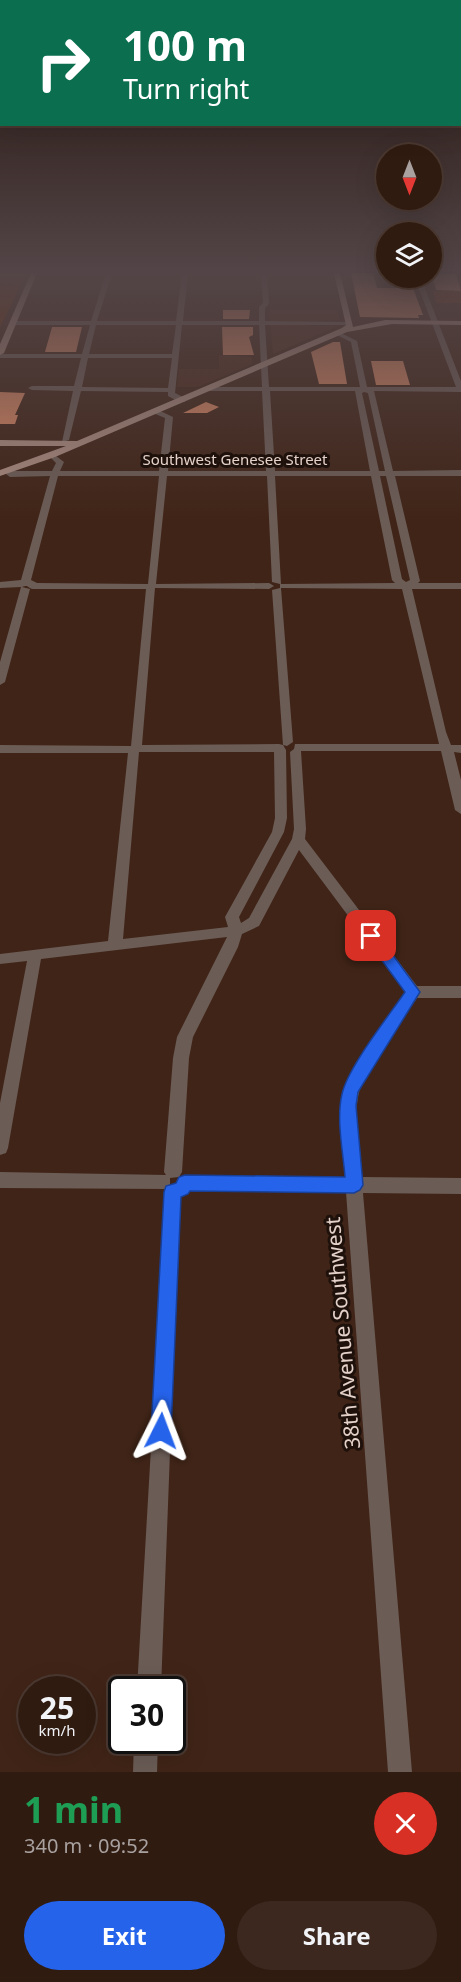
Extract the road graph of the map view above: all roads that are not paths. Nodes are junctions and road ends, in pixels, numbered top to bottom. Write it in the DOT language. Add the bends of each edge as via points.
graph roads {
  1 [pos="59,356"];
  2 [pos="85,356"];
  3 [pos="175,356"];
  4 [pos="264,356"];
  5 [pos="285,356"];
  6 [pos="357,356"];
  7 [pos="447,356"];
  8 [pos="265,365"];
  9 [pos="32,388"];
  10 [pos="267,388"];
  11 [pos="77,389"];
  12 [pos="206,389"];
  13 [pos="364,389"];
  14 [pos="461,389"];
  15 [pos="171,390"];
  16 [pos="182,400"];
  17 [pos="156,411"];
  18 [pos="101,435"];
  19 [pos="62,442"];
  20 [pos="0,443"];
  21 [pos="37,443"];
  22 [pos="81,443"];
  23 [pos="51,456"];
  24 [pos="57,473"];
  25 [pos="162,473"];
  26 [pos="270,473"];
  27 [pos="375,473"];
  28 [pos="390,473"];
  29 [pos="461,473"];
  30 [pos="3,475"];
  31 [pos="0,585"];
  32 [pos="26,585"];
  33 [pos="151,585"];
  34 [pos="277,586"];
  35 [pos="406,586"];
  36 [pos="461,586"];
  37 [pos="0,682"];
  38 [pos="288,748"];
  39 [pos="446,748"];
  40 [pos="0,749"];
  41 [pos="135,749"];
  42 [pos="461,749"];
  43 [pos="461,810"];
  44 [pos="298,839"];
  45 [pos="236,931"];
  46 [pos="115,944"];
  47 [pos="35,955"];
  48 [pos="0,959"];
  49 [pos="413,992"];
  50 [pos="461,992"];
  51 [pos="0,1148"];
  52 [pos="0,1180"];
  53 [pos="174,1182"];
  54 [pos="354,1185"];
  55 [pos="461,1186"];
  56 [pos="149,1676"];
  57 [pos="146,1754"];
  58 [pos="145,1772"];
  59 [pos="400,1772"];
  1 -- 2 [label="street"];
  2 -- 3 [label="street"];
  2 -- 11 [label="street"];
  3 -- 15 [label="street"];
  4 -- 8 [label="street"];
  5 -- 8 [label="main road"];
  6 -- 13 [label="street"];
  7 -- 14 [label="street"];
  8 -- 10 [label="street"];
  8 -- 12 [label="main road"];
  9 -- 11 [label="street"];
  10 -- 12 [label="street"];
  10 -- 13 [label="street"];
  10 -- 26 [label="street"];
  11 -- 15 [label="street"];
  11 -- 19 [label="street"];
  12 -- 16 [label="main road"];
  13 -- 14 [label="street"];
  13 -- 27 [label="street" via="358,392"];
  13 -- 28 [label="street" via="371,392"];
  15 -- 16 [label="street" via="172,396"];
  16 -- 17 [label="main road"];
  17 -- 18 [label="main road"];
  17 -- 25 [label="street" via="169,417"];
  18 -- 19 [label="main road"];
  18 -- 22 [label="main road"];
  19 -- 21 [label="main road"];
  19 -- 22 [label="main road"];
  20 -- 21 [label="main road"];
  21 -- 23 [label="main road" via="55,448"];
  22 -- 23 [label="main road"];
  23 -- 24 [label="street" via="60,460"];
  23 -- 30 [label="main road"];
  24 -- 25 [label="street, Southwest Genesee Street"];
  24 -- 30 [label="street, Southwest Genesee Street"];
  24 -- 32 [label="street"];
  25 -- 26 [label="street, Southwest Genesee Street"];
  25 -- 33 [label="street"];
  26 -- 27 [label="street, Southwest Genesee Street"];
  26 -- 34 [label="street"];
  27 -- 28 [label="street, Southwest Genesee Street"];
  27 -- 35 [label="street" via="397,580"];
  28 -- 29 [label="street, Southwest Genesee Street"];
  28 -- 35 [label="street" via="415,580"];
  31 -- 32 [label="street"];
  32 -- 33 [label="street"];
  32 -- 37 [label="street"];
  33 -- 34 [label="street"];
  33 -- 41 [label="street"];
  34 -- 35 [label="street"];
  34 -- 38 [label="street"];
  35 -- 36 [label="street"];
  35 -- 39 [label="street"];
  38 -- 39 [label="street"];
  38 -- 41 [label="street"];
  38 -- 44 [label="street" via="300,829"];
  38 -- 45 [label="street" via="282,818 232,917"];
  39 -- 42 [label="street"];
  39 -- 43 [label="street"];
  40 -- 41 [label="street"];
  41 -- 46 [label="street"];
  44 -- 45 [label="street" via="254,922"];
  44 -- 49 [label="street"];
  45 -- 46 [label="street"];
  45 -- 53 [label="street" via="185,1037"];
  46 -- 47 [label="street"];
  47 -- 48 [label="street"];
  47 -- 51 [label="street"];
  49 -- 50 [label="street"];
  49 -- 54 [label="street, 38th Avenue Southwest" via="350,1092"];
  52 -- 53 [label="street"];
  53 -- 54 [label="street"];
  53 -- 56 [label="street"];
  54 -- 55 [label="street"];
  54 -- 59 [label="street, 38th Avenue Southwest"];
  57 -- 58 [label="street"];
}
